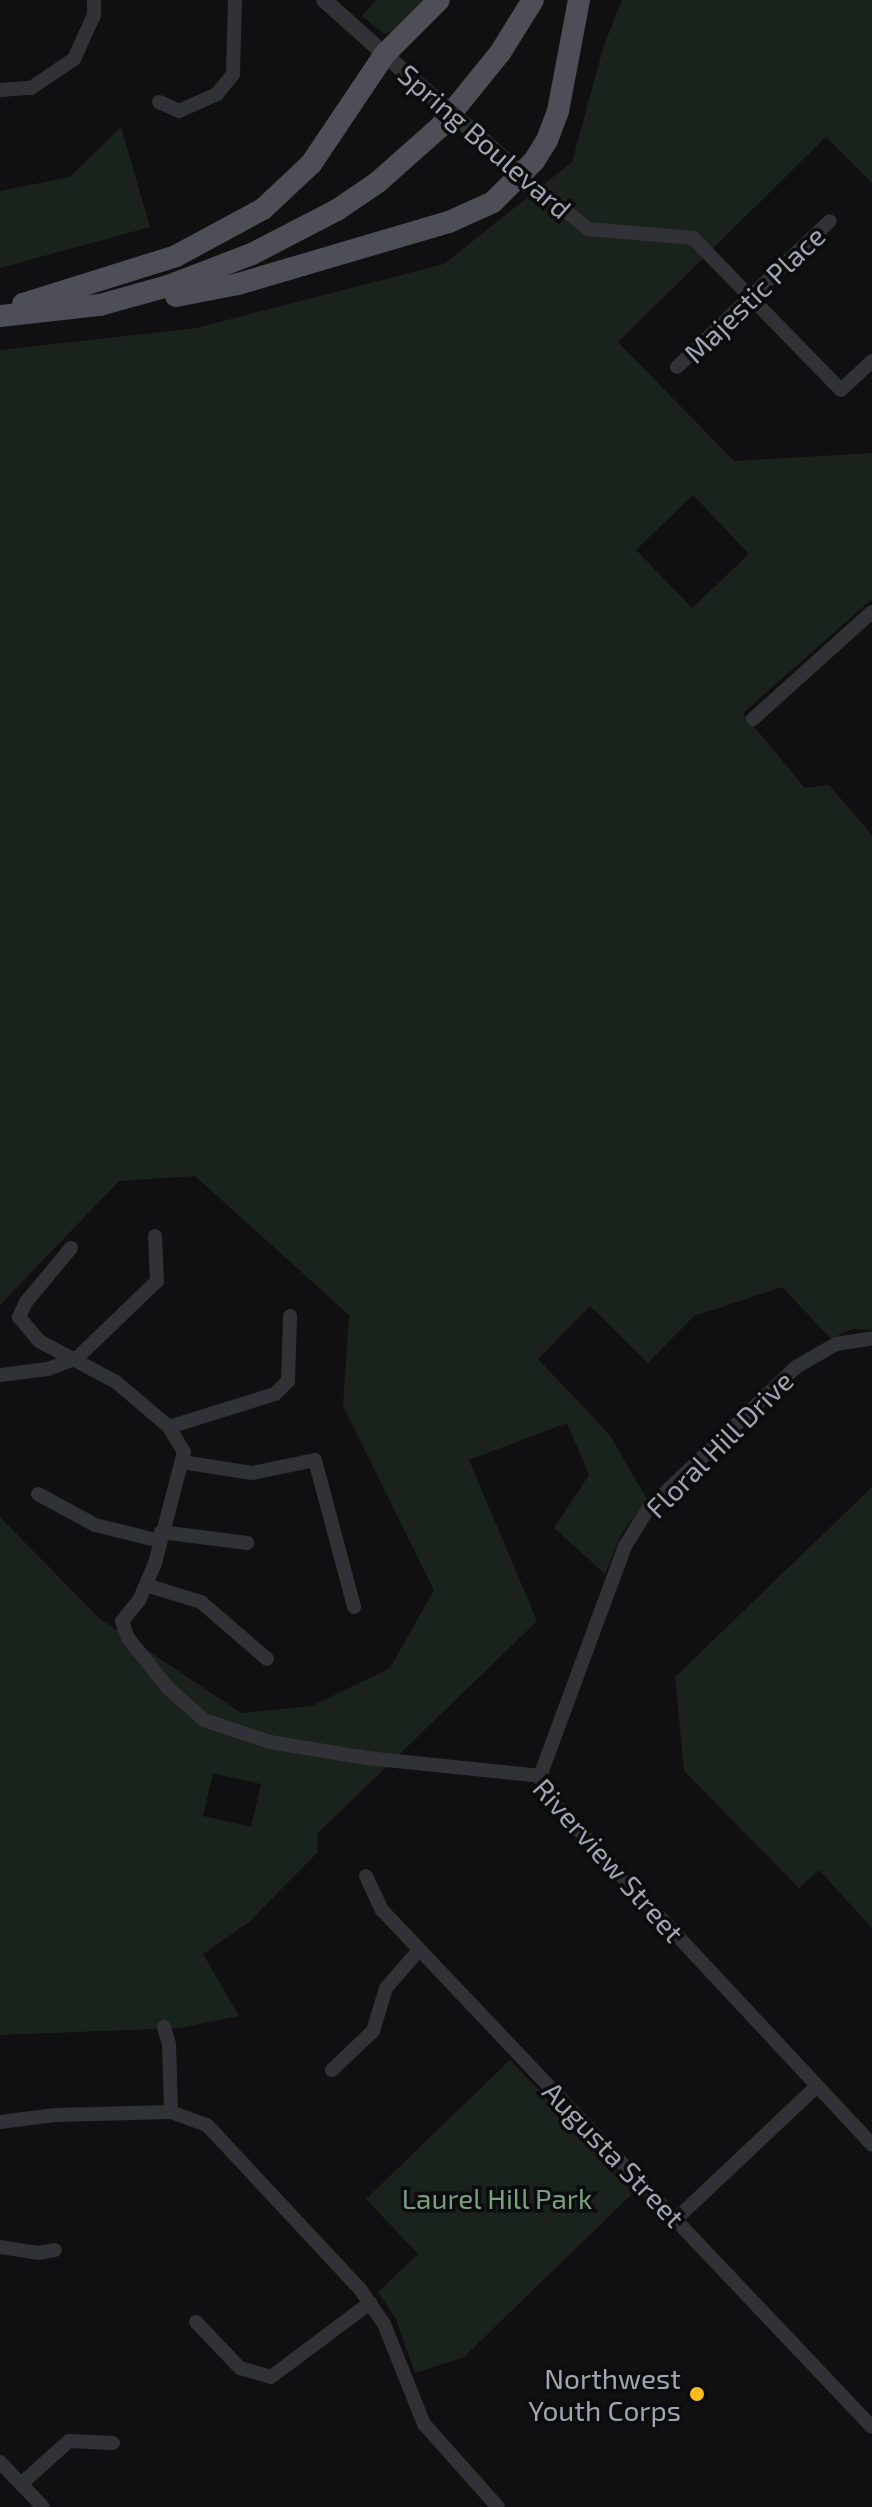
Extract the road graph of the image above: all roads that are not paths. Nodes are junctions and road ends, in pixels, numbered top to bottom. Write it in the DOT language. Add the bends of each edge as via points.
graph roads {
  1 [pos="94,0"];
  2 [pos="235,0"];
  3 [pos="324,0"];
  4 [pos="439,0"];
  5 [pos="533,0"];
  6 [pos="579,0"];
  7 [pos="385,54"];
  8 [pos="0,90"];
  9 [pos="159,102"];
  10 [pos="522,175"];
  11 [pos="830,221"];
  12 [pos="752,297"];
  13 [pos="100,305"];
  14 [pos="0,313"];
  15 [pos="872,361"];
  16 [pos="677,367"];
  17 [pos="872,612"];
  18 [pos="753,719"];
  19 [pos="155,1236"];
  20 [pos="71,1248"];
  21 [pos="290,1316"];
  22 [pos="872,1338"];
  23 [pos="77,1358"];
  24 [pos="0,1375"];
  25 [pos="169,1427"];
  26 [pos="182,1462"];
  27 [pos="38,1494"];
  28 [pos="160,1536"];
  29 [pos="247,1543"];
  30 [pos="146,1585"];
  31 [pos="354,1607"];
  32 [pos="267,1659"];
  33 [pos="540,1776"];
  34 [pos="366,1876"];
  35 [pos="419,1950"];
  36 [pos="164,2027"];
  37 [pos="332,2070"];
  38 [pos="817,2086"];
  39 [pos="171,2112"];
  40 [pos="0,2122"];
  41 [pos="872,2145"];
  42 [pos="676,2219"];
  43 [pos="0,2247"];
  44 [pos="55,2250"];
  45 [pos="370,2303"];
  46 [pos="196,2322"];
  47 [pos="872,2427"];
  48 [pos="113,2443"];
  49 [pos="0,2462"];
  50 [pos="21,2484"];
  51 [pos="43,2507"];
  52 [pos="498,2507"];
  1 -- 8 [label="street" via="85,38 64,68 31,88"];
  2 -- 9 [label="street" via="233,74 217,94 179,111"];
  3 -- 7 [label="street, Spring Boulevard"];
  4 -- 7 [label="main road"];
  5 -- 13 [label="main road" via="481,78 414,153 337,210 197,277"];
  6 -- 10 [label="main road" via="558,111 547,140"];
  7 -- 10 [label="street, Spring Boulevard, bridge"];
  7 -- 14 [label="main road" via="311,164 263,209 176,256"];
  10 -- 12 [label="street, Spring Boulevard" via="588,229 693,238"];
  10 -- 13 [label="main road" via="493,202 449,222 238,284"];
  11 -- 12 [label="street, Majestic Place"];
  12 -- 15 [label="street, Spring Boulevard" via="841,390"];
  12 -- 16 [label="street, Majestic Place"];
  13 -- 14 [label="main road"];
  17 -- 18 [label="street"];
  19 -- 23 [label="street" via="157,1281"];
  20 -- 23 [label="street" via="19,1317 39,1341"];
  21 -- 25 [label="street" via="288,1381 275,1394"];
  22 -- 33 [label="street, Floral Hill Drive" via="836,1344 796,1367 648,1509 625,1546"];
  23 -- 24 [label="street" via="48,1369"];
  23 -- 25 [label="street"];
  25 -- 26 [label="street" via="184,1452"];
  26 -- 28 [label="street"];
  26 -- 31 [label="street" via="252,1473 315,1460"];
  27 -- 28 [label="street" via="95,1525"];
  28 -- 29 [label="street"];
  28 -- 30 [label="street"];
  30 -- 32 [label="street" via="201,1602"];
  30 -- 33 [label="street, Riverview Street" via="122,1621 128,1638 168,1688 204,1720 223,1729 367,1758 515,1769"];
  33 -- 38 [label="street, Riverview Street" via="549,1798"];
  34 -- 35 [label="street, Augusta Street" via="382,1910"];
  35 -- 37 [label="street" via="386,1988 373,2031"];
  35 -- 42 [label="street, Augusta Street"];
  36 -- 39 [label="street"];
  38 -- 41 [label="street, Riverview Street"];
  38 -- 42 [label="street"];
  39 -- 40 [label="street"];
  39 -- 45 [label="street" via="195,2119 219,2136"];
  42 -- 47 [label="street, Augusta Street"];
  43 -- 44 [label="street"];
  45 -- 46 [label="street" via="271,2377 240,2368"];
  45 -- 52 [label="street" via="424,2424"];
  48 -- 50 [label="street" via="69,2441"];
  49 -- 50 [label="street"];
  50 -- 51 [label="street"];
}
